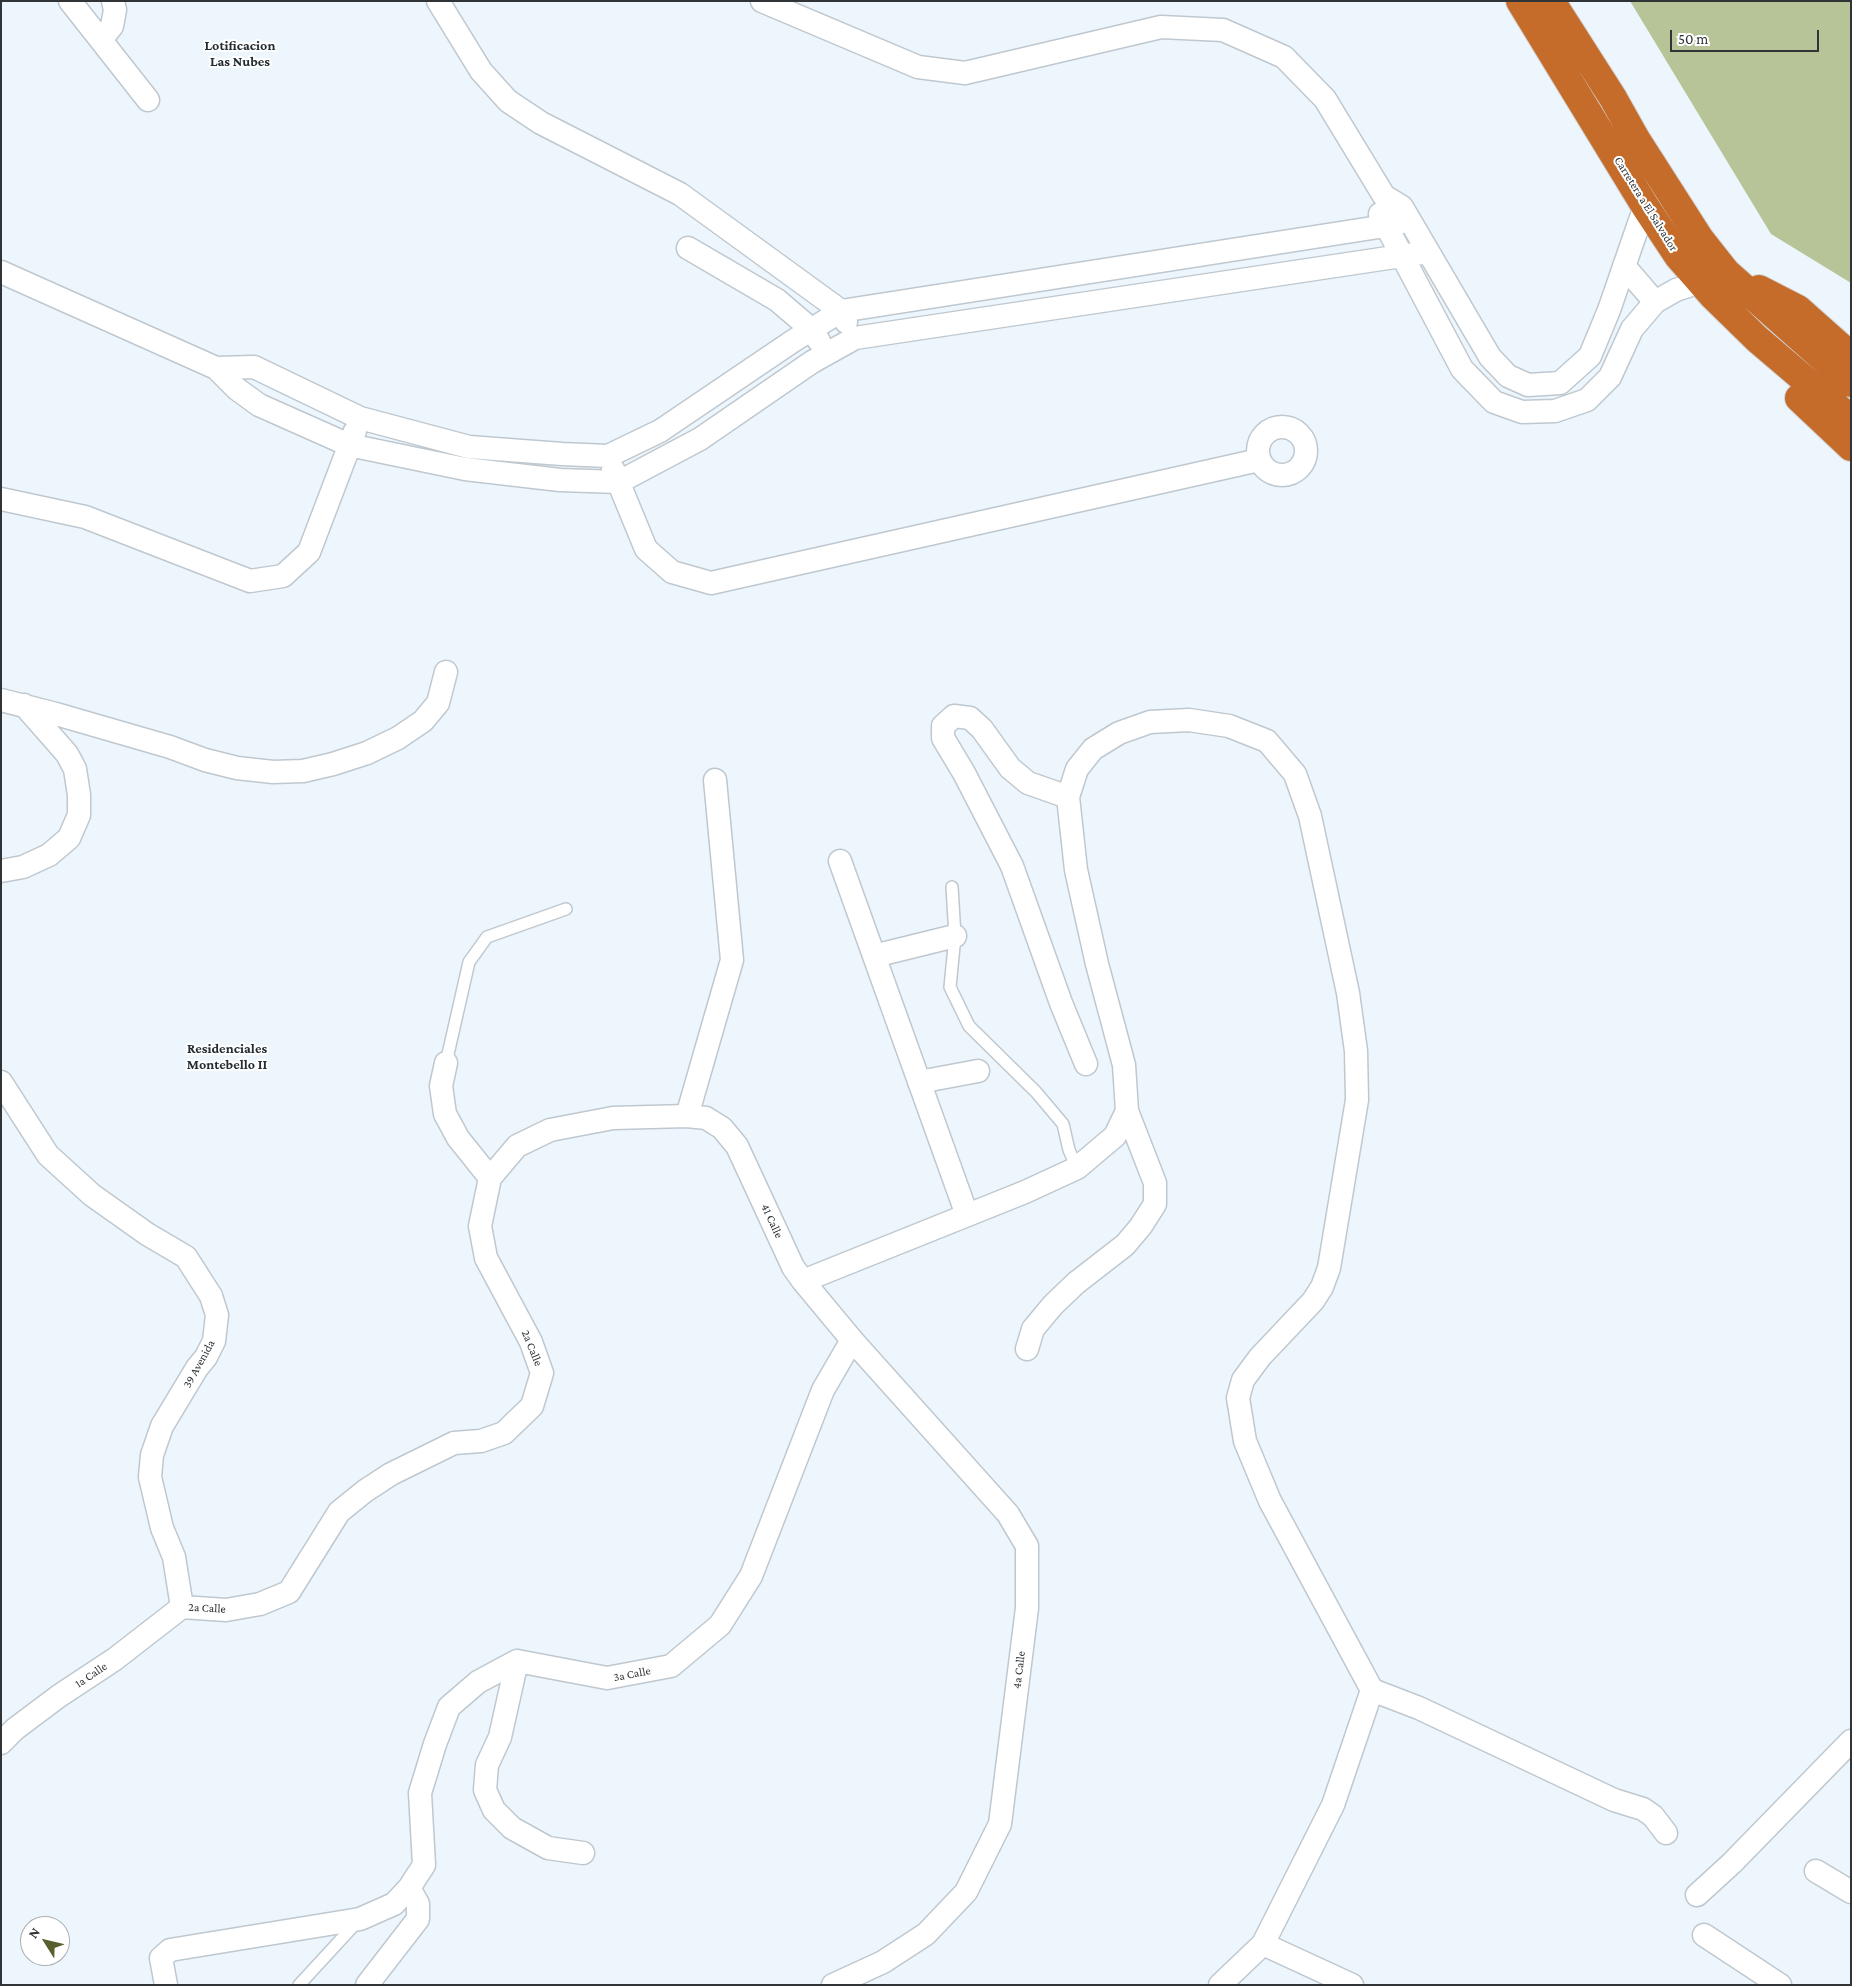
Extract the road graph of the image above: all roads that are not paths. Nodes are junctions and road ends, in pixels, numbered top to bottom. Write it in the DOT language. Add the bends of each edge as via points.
graph roads {
  1 [pos="70,1"];
  2 [pos="113,1"];
  3 [pos="438,1"];
  4 [pos="762,1"];
  5 [pos="1520,1"];
  6 [pos="1551,1"];
  7 [pos="101,40"];
  8 [pos="148,100"];
  9 [pos="1384,196"];
  10 [pos="1645,206"];
  11 [pos="1409,220"];
  12 [pos="1386,226"];
  13 [pos="688,248"];
  14 [pos="1428,252"];
  15 [pos="1402,258"];
  16 [pos="1624,266"];
  17 [pos="1,272"];
  18 [pos="1726,272"];
  19 [pos="1700,282"];
  20 [pos="1655,302"];
  21 [pos="841,311"];
  22 [pos="1733,315"];
  23 [pos="811,330"];
  24 [pos="855,338"];
  25 [pos="827,354"];
  26 [pos="1590,356"];
  27 [pos="1851,356"];
  28 [pos="216,368"];
  29 [pos="1610,377"];
  30 [pos="1851,383"];
  31 [pos="360,418"];
  32 [pos="1851,419"];
  33 [pos="349,445"];
  34 [pos="1851,447"];
  35 [pos="608,456"];
  36 [pos="1259,460"];
  37 [pos="618,482"];
  38 [pos="1,499"];
  39 [pos="446,672"];
  40 [pos="1,700"];
  41 [pos="24,705"];
  42 [pos="715,780"];
  43 [pos="1068,797"];
  44 [pos="840,861"];
  45 [pos="1,871"];
  46 [pos="952,886"];
  47 [pos="566,910"];
  48 [pos="955,936"];
  49 [pos="874,956"];
  50 [pos="446,1063"];
  51 [pos="1086,1064"];
  52 [pos="978,1071"];
  53 [pos="1,1082"];
  54 [pos="919,1082"];
  55 [pos="1127,1111"];
  56 [pos="687,1116"];
  57 [pos="1077,1168"];
  58 [pos="490,1178"];
  59 [pos="967,1215"];
  60 [pos="803,1281"];
  61 [pos="852,1340"];
  62 [pos="1027,1349"];
  63 [pos="182,1607"];
  64 [pos="517,1661"];
  65 [pos="1372,1690"];
  66 [pos="1851,1741"];
  67 [pos="1,1743"];
  68 [pos="1666,1833"];
  69 [pos="583,1853"];
  70 [pos="1816,1870"];
  71 [pos="409,1888"];
  72 [pos="1851,1892"];
  73 [pos="1697,1895"];
  74 [pos="360,1919"];
  75 [pos="1704,1935"];
  76 [pos="1263,1944"];
  77 [pos="166,1985"];
  78 [pos="299,1985"];
  79 [pos="367,1985"];
  80 [pos="833,1985"];
  81 [pos="1220,1985"];
  82 [pos="1352,1985"];
  83 [pos="1780,1985"];
  1 -- 7 [label="street"];
  2 -- 7 [label="street" via="112,26"];
  3 -- 21 [label="street" via="481,71 508,101 541,123 680,194"];
  4 -- 9 [label="street" via="918,67 965,73 1161,27 1223,30 1284,57 1325,99"];
  5 -- 10 [label="highway, Carretera a El Salvador"];
  6 -- 18 [label="highway, Carretera a El Salvador" via="1700,239"];
  7 -- 8 [label="street"];
  9 -- 11 [label="street" via="1402,207"];
  9 -- 12 [label="street" via="1379,214"];
  10 -- 16 [label="street"];
  10 -- 19 [label="highway, Carretera a El Salvador" via="1678,256"];
  11 -- 12 [label="street"];
  11 -- 14 [label="street"];
  12 -- 15 [label="street"];
  12 -- 21 [label="street"];
  13 -- 23 [label="street" via="777,300"];
  14 -- 15 [label="street"];
  14 -- 26 [label="street" via="1490,357 1508,376 1528,385 1560,383"];
  15 -- 24 [label="street"];
  15 -- 29 [label="street" via="1462,369 1494,402 1522,412 1555,411 1587,400"];
  16 -- 20 [label="street"];
  16 -- 26 [label="street"];
  17 -- 28 [label="street"];
  18 -- 27 [label="highway" via="1798,309"];
  18 -- 30 [label="highway, Carretera a El Salvador"];
  19 -- 20 [label="street"];
  19 -- 22 [label="highway, Carretera a El Salvador"];
  20 -- 29 [label="street" via="1632,329"];
  21 -- 23 [label="street"];
  21 -- 24 [label="street"];
  22 -- 32 [label="highway, Carretera a El Salvador"];
  22 -- 34 [label="highway" via="1760,361"];
  23 -- 25 [label="street"];
  23 -- 35 [label="street" via="660,431"];
  24 -- 25 [label="street"];
  25 -- 37 [label="street" via="700,439"];
  26 -- 29 [label="street"];
  28 -- 31 [label="street" via="254,367"];
  28 -- 33 [label="street" via="259,405"];
  31 -- 33 [label="street"];
  31 -- 35 [label="street" via="468,447"];
  33 -- 37 [label="street" via="465,469 560,480"];
  33 -- 38 [label="street" via="309,552 283,576 250,581 84,517"];
  35 -- 37 [label="street"];
  36 -- 37 [label="street" via="711,583 672,572 646,550"];
  39 -- 41 [label="street" via="438,703 423,721 368,753 303,771 237,768"];
  40 -- 41 [label="street"];
  41 -- 45 [label="street" via="75,769 78,815 69,838 49,855 23,867"];
  42 -- 56 [label="street" via="732,960"];
  43 -- 51 [label="street" via="1028,783 1010,768 970,718 954,716 943,726 944,738 1012,866"];
  43 -- 55 [label="street" via="1076,870 1124,1065"];
  43 -- 65 [label="street" via="1077,769 1093,749 1119,733 1150,722 1189,720 1229,726 1267,741 1295,774 1310,816 1348,993 1356,1051 1357,1100 1329,1268 1322,1287 1313,1301 1260,1357 1243,1380 1238,1398 1245,1441 1270,1501"];
  44 -- 49 [label="street"];
  46 -- 48 [label="lane"];
  47 -- 50 [label="lane" via="488,937 469,962"];
  48 -- 49 [label="street"];
  48 -- 57 [label="lane" via="950,987 969,1026 1036,1092 1063,1124"];
  49 -- 54 [label="street"];
  50 -- 58 [label="street" via="441,1086 444,1114 458,1138"];
  52 -- 54 [label="street"];
  53 -- 63 [label="street, 39 Avenida" via="48,1155 92,1194 147,1234 186,1257 211,1296 217,1315 214,1341 162,1426 152,1455 150,1477 162,1528 174,1557"];
  54 -- 59 [label="street"];
  55 -- 57 [label="street" via="1115,1136"];
  55 -- 62 [label="street" via="1155,1183 1155,1204 1125,1245 1053,1304 1033,1329"];
  56 -- 58 [label="street, 2a Calle" via="613,1118 550,1130 517,1146"];
  56 -- 60 [label="street, 41 Calle" via="706,1118 722,1128 737,1146 793,1267"];
  57 -- 59 [label="street"];
  58 -- 63 [label="street, 2a Calle" via="480,1226 486,1258 531,1342 542,1374 532,1406 504,1433 454,1444 391,1474 365,1491 339,1512 289,1592 260,1604 226,1610"];
  59 -- 60 [label="street"];
  60 -- 61 [label="street, 41 Calle"];
  61 -- 64 [label="street, 3a Calle" via="823,1390 751,1576 720,1625 670,1666 616,1677"];
  61 -- 80 [label="street, 4a Calle" via="1008,1514 1027,1546 1027,1608 1000,1824 966,1892 926,1934 883,1962"];
  63 -- 67 [label="street, 1a Calle" via="15,1729"];
  64 -- 69 [label="street" via="500,1738 487,1765 485,1790 494,1810 512,1828 548,1848"];
  64 -- 71 [label="street" via="478,1682 449,1707 420,1793 424,1865"];
  65 -- 68 [label="street" via="1420,1708 1614,1800 1643,1808"];
  65 -- 76 [label="street" via="1333,1805"];
  66 -- 73 [label="street"];
  70 -- 72 [label="street"];
  71 -- 74 [label="street" via="394,1904"];
  71 -- 79 [label="street" via="418,1904 418,1919"];
  74 -- 77 [label="street" via="170,1950 161,1958"];
  74 -- 78 [label="lane"];
  75 -- 83 [label="street"];
  76 -- 81 [label="street"];
  76 -- 82 [label="street"];
}
